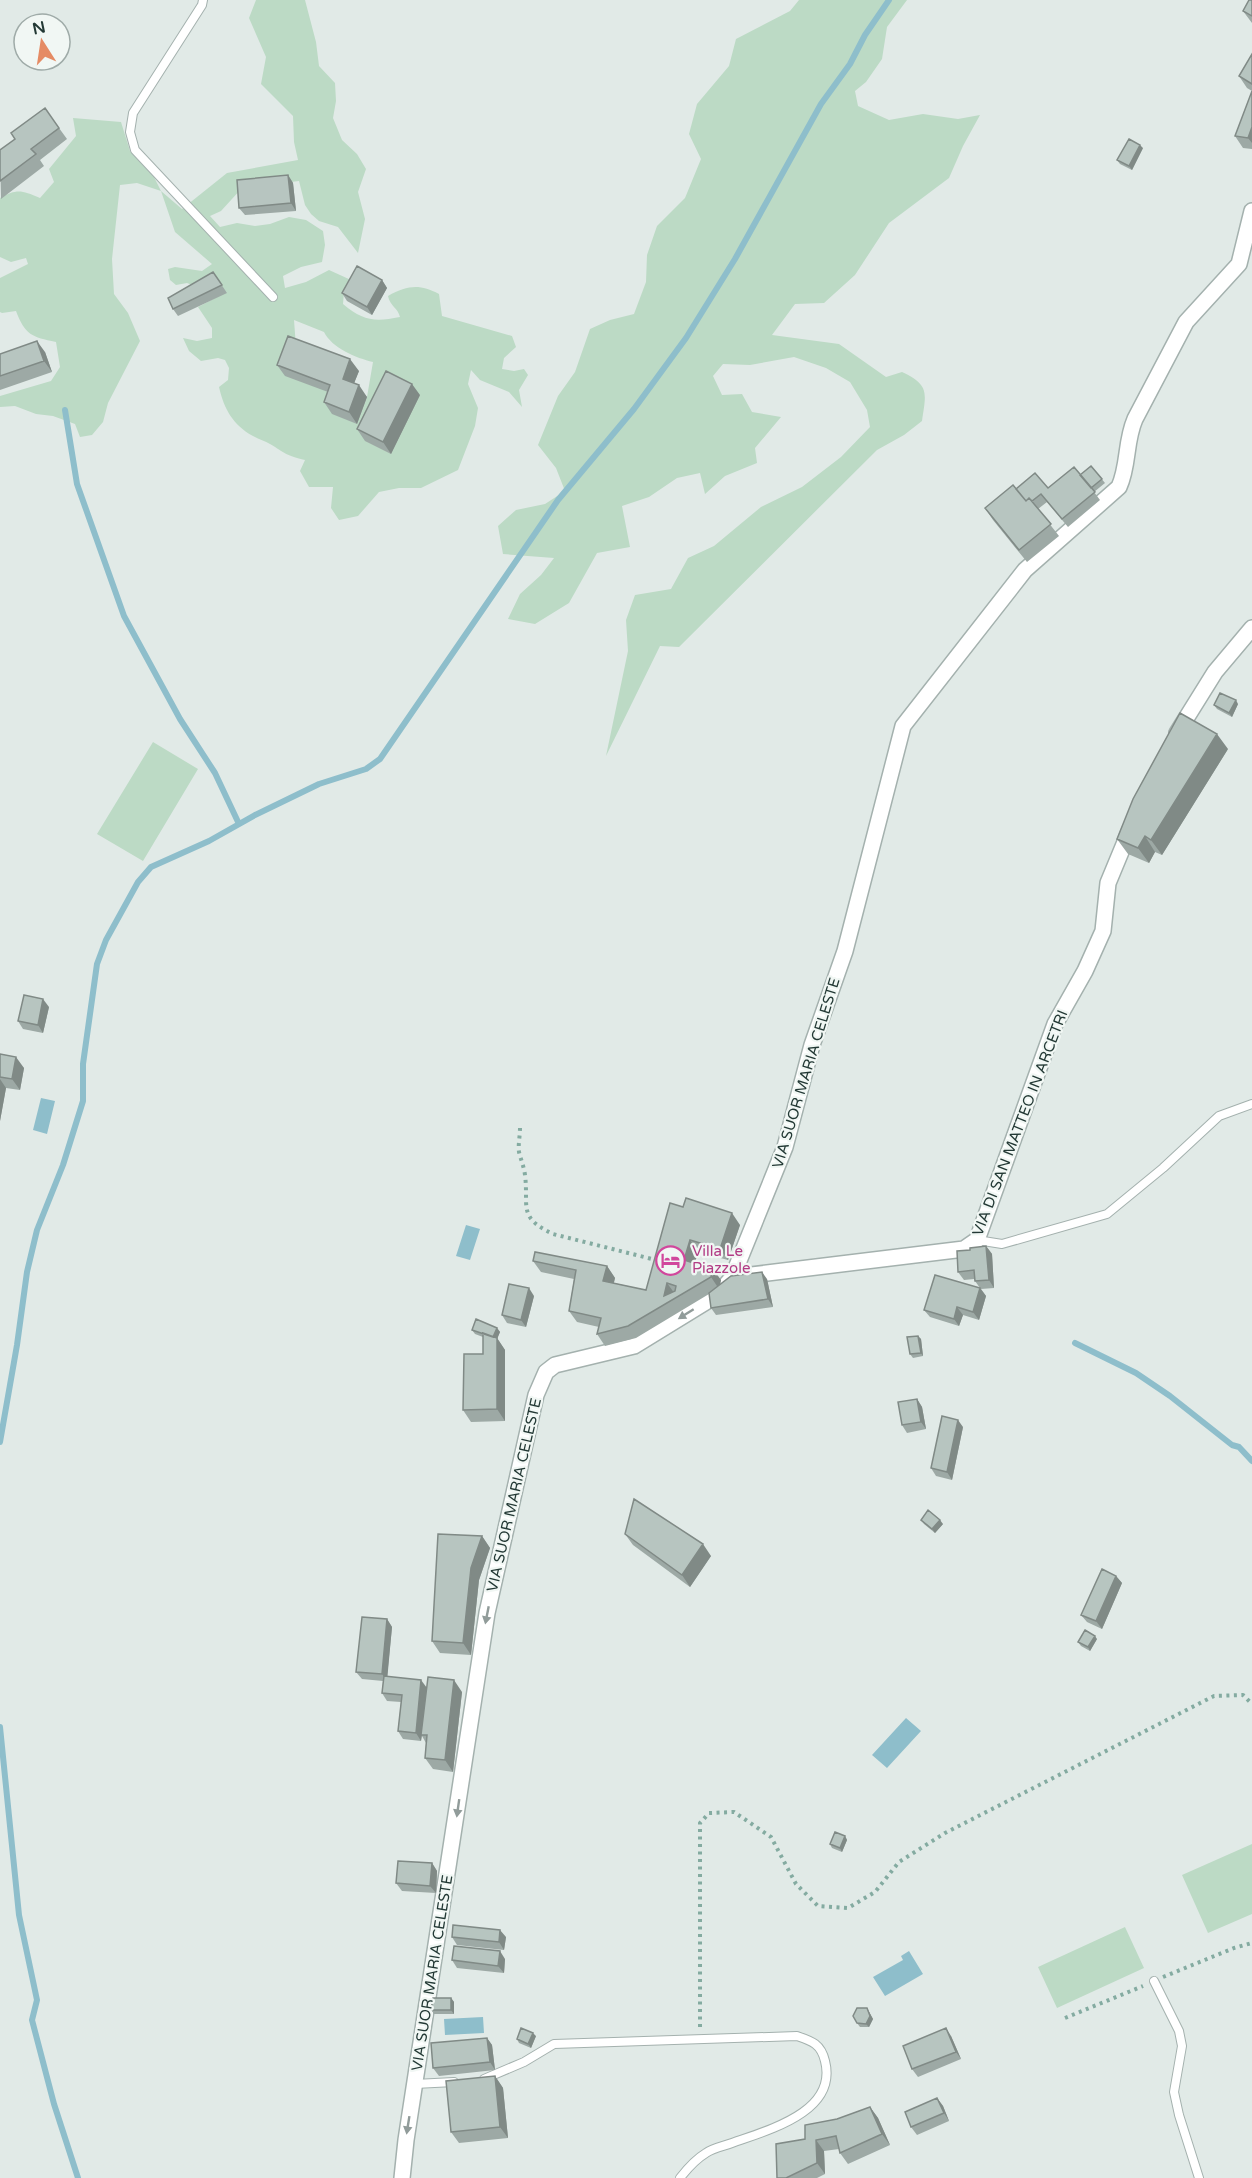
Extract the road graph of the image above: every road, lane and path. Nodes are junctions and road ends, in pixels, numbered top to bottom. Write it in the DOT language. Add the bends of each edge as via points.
graph roads {
  1 [pos="203,0"];
  2 [pos="1252,211"];
  3 [pos="273,297"];
  4 [pos="1252,628"];
  5 [pos="1169,747"];
  6 [pos="1136,817"];
  7 [pos="1252,1104"];
  8 [pos="520,1128"];
  9 [pos="977,1240"];
  10 [pos="656,1260"];
  11 [pos="732,1278"];
  12 [pos="1252,1704"];
  13 [pos="1154,1981"];
  14 [pos="700,2040"];
  15 [pos="478,2081"];
  16 [pos="468,2082"];
  17 [pos="415,2084"];
  18 [pos="402,2178"];
  19 [pos="680,2178"];
  20 [pos="1199,2178"];
  1 -- 3 [label="lane" via="133,113 130,132 135,150"];
  2 -- 11 [label="street, VIA SUOR MARIA CELESTE" via="1239,264 1186,322 1134,419 1128,435 1126,472 1119,487 1025,570 903,726 844,951 812,1045 785,1147"];
  4 -- 5 [label="street" via="1215,672"];
  6 -- 9 [label="street, VIA DI SAN MATTEO IN ARCETRI" via="1108,883 1103,931 1055,1024"];
  7 -- 9 [label="lane" via="1219,1116 1107,1214 1002,1244"];
  8 -- 10 [label="path" via="526,1207 528,1216 539,1227"];
  9 -- 11 [label="street, VIA DI SAN MATTEO IN ARCETRI" via="964,1249"];
  11 -- 17 [label="street, VIA SUOR MARIA CELESTE, one-way" via="717,1295 634,1346 555,1365 546,1372 536,1395 487,1613"];
  12 -- 14 [label="path" via="1243,1695 1214,1696 945,1833 899,1862 875,1892 848,1908 818,1906 796,1884 771,1837 734,1812 709,1813 700,1823"];
  13 -- 20 [label="lane" via="1179,2031 1182,2046 1174,2092"];
  14 -- 15 [label="lane" via="554,2044 502,2073"];
  14 -- 19 [label="lane" via="797,2036 814,2041 823,2051 828,2073 822,2093 802,2114 707,2152"];
  16 -- 17 [label="lane"];
  17 -- 18 [label="street, VIA SUOR MARIA CELESTE, one-way"];
}
